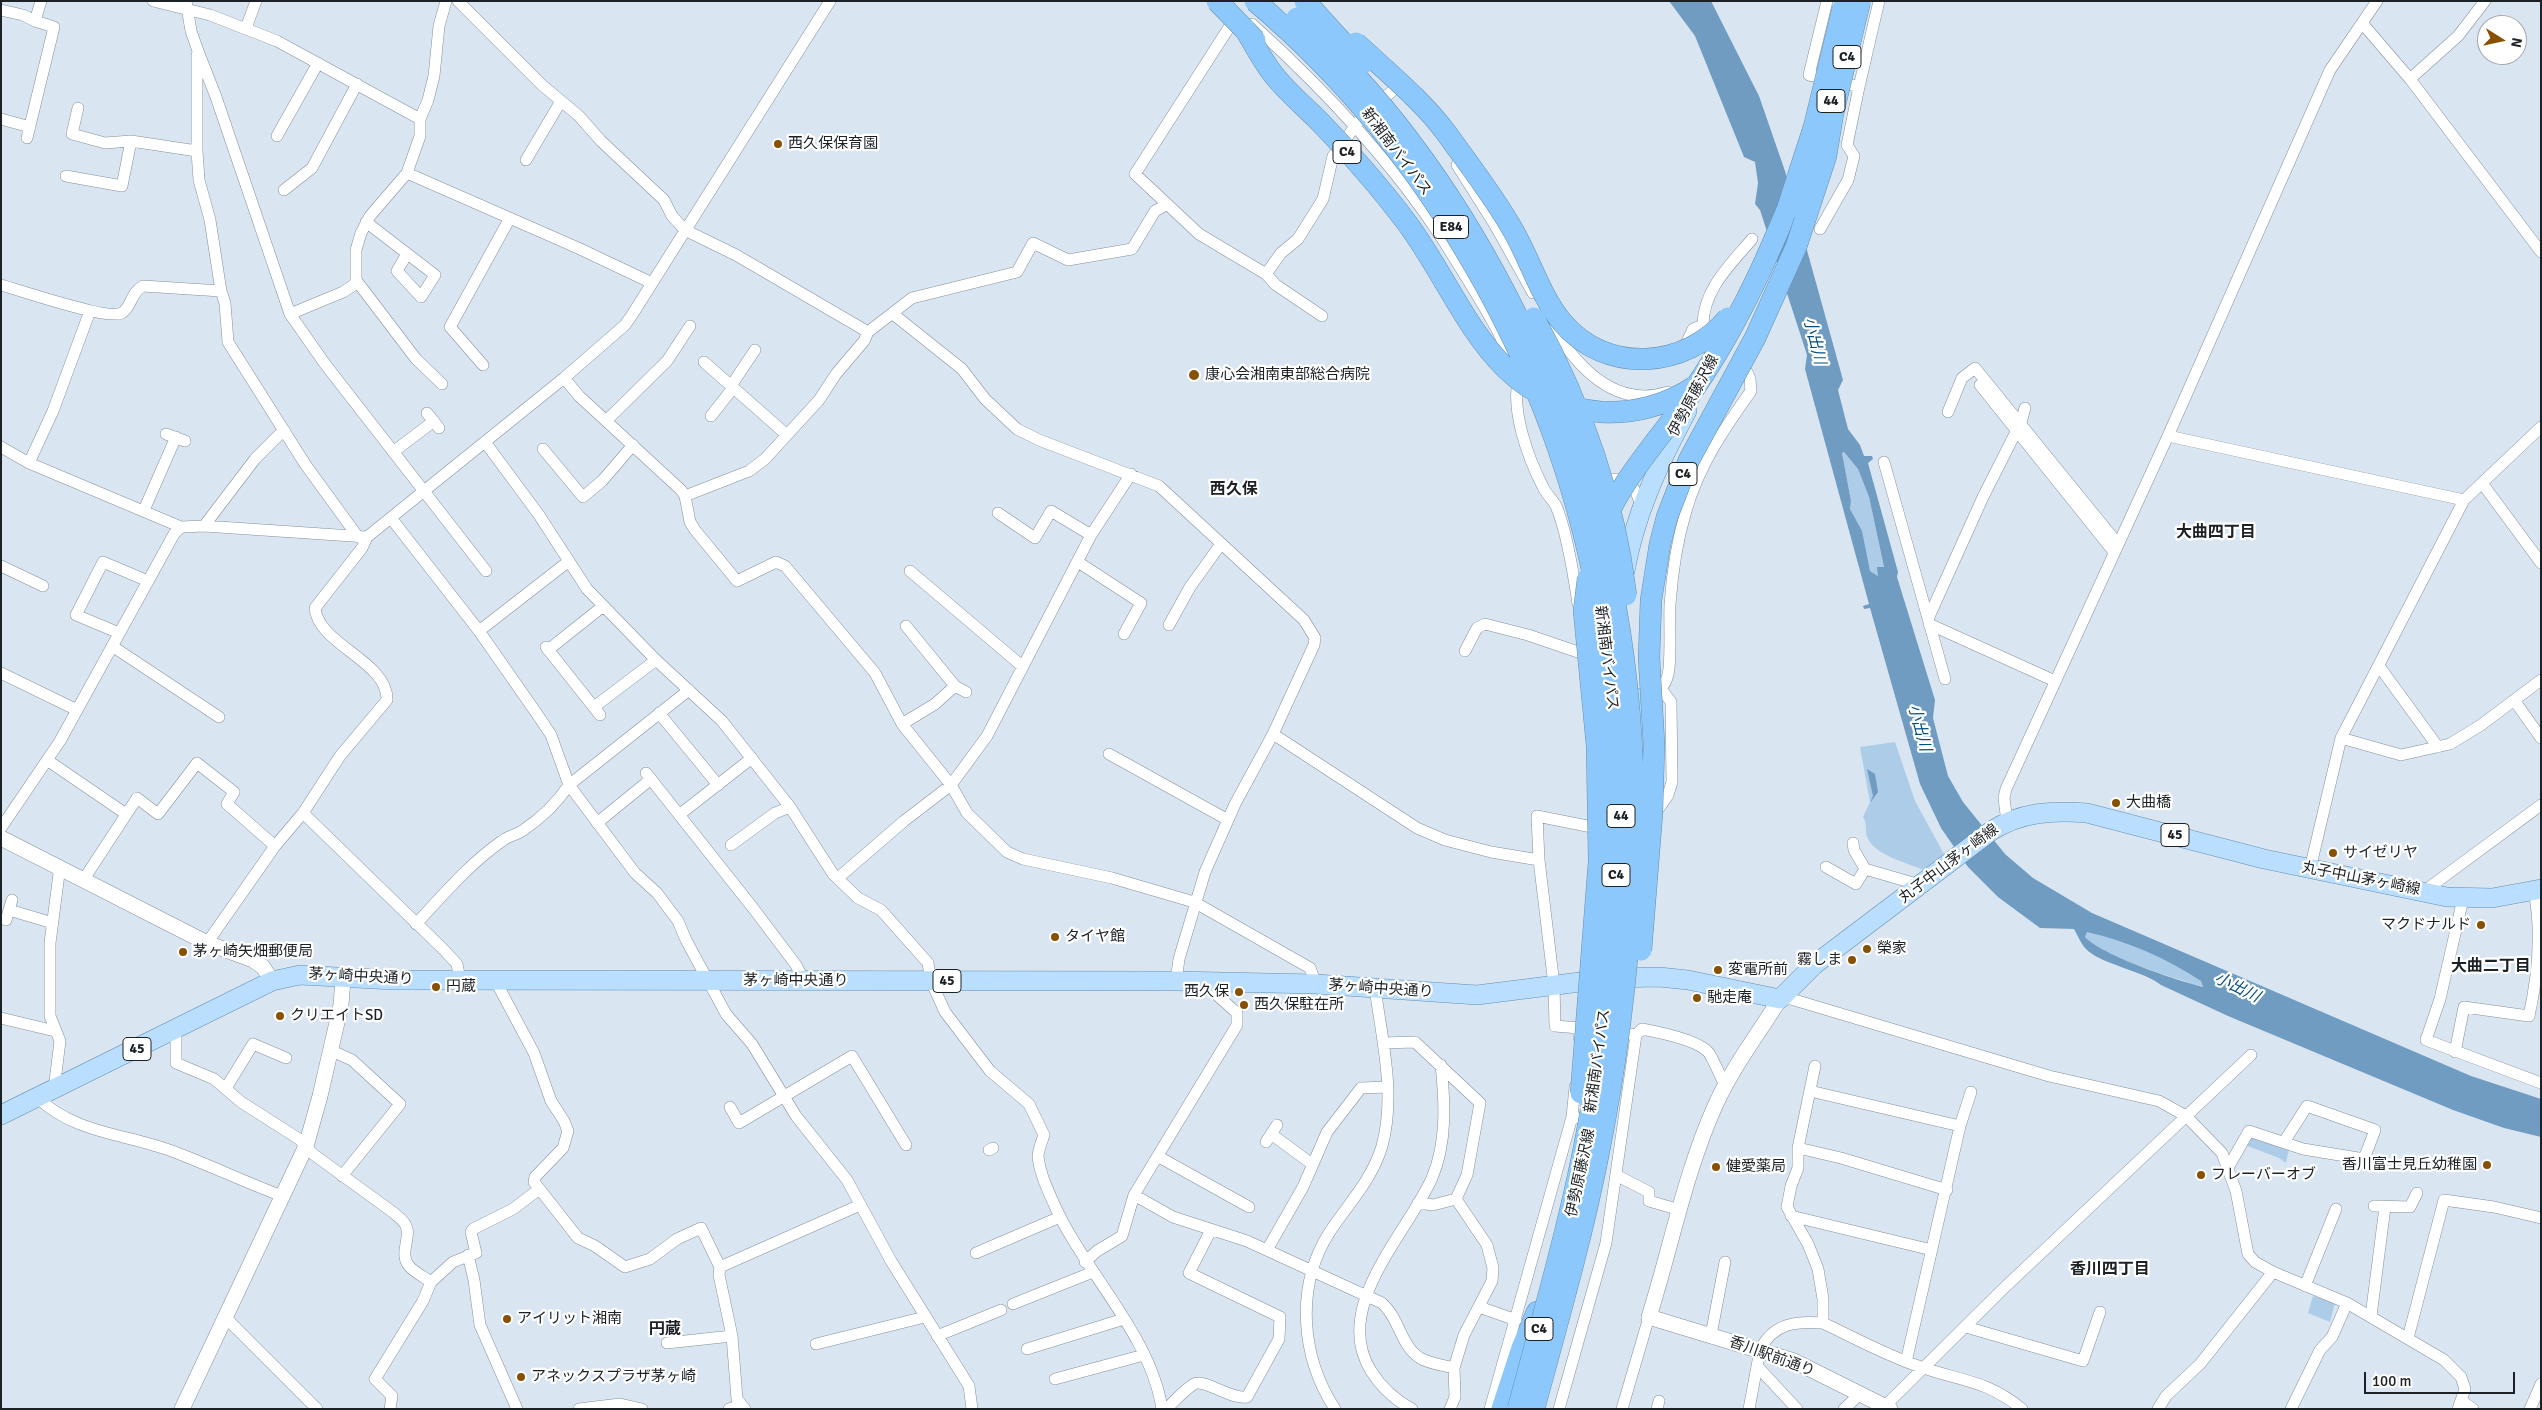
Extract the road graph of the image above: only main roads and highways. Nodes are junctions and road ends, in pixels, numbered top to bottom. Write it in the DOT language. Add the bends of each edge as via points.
graph roads {
  1 [pos="1217,1"];
  2 [pos="1278,1"];
  3 [pos="1304,1"];
  4 [pos="1313,1"];
  5 [pos="1839,1"];
  6 [pos="1845,1"];
  7 [pos="1855,1"];
  8 [pos="1860,1"];
  9 [pos="1246,14"];
  10 [pos="1833,114"];
  11 [pos="1764,241"];
  12 [pos="1581,497"];
  13 [pos="1639,702"];
  14 [pos="1617,730"];
  15 [pos="1638,832"];
  16 [pos="2537,890"];
  17 [pos="1617,978"];
  18 [pos="1,1116"];
  19 [pos="1566,1251"];
  20 [pos="1552,1341"];
  21 [pos="1512,1404"];
  22 [pos="1543,1407"];
  1 -- 9 [label="highway, bridge"];
  2 -- 12 [label="highway, 新湘南バイパス / E84, bridge" via="1322,41 1383,108 1470,227 1528,336 1556,400"];
  3 -- 13 [label="highway, bridge" via="1364,66 1462,190 1480,217 1563,375 1597,462 1614,521"];
  4 -- 11 [label="highway, C4, bridge" via="1446,132 1514,231 1557,316 1580,339 1599,350 1642,360 1668,357 1695,347 1732,314"];
  5 -- 11 [label="main road, 44" via="1797,162"];
  6 -- 11 [label="highway, C4, bridge" via="1807,153"];
  7 -- 13 [label="main road, 伊勢原藤沢線 / 44" via="1807,200 1773,289 1672,488 1655,546 1646,602"];
  8 -- 10 [label="highway, C4, bridge"];
  9 -- 10 [label="highway, C4, bridge" via="1273,74 1346,151 1407,223 1493,356 1531,390 1559,404 1589,410 1634,410 1674,398 1715,371 1733,350 1751,325 1781,262 1801,213"];
  9 -- 12 [label="highway, 新湘南バイパス / E84, bridge" via="1298,38 1345,87 1399,152 1450,224 1524,363"];
  9 -- 14 [label="highway, bridge" via="1419,221 1490,333 1524,400 1556,482 1580,557"];
  10 -- 20 [label="highway, C4, bridge" via="1823,165 1796,247 1755,338 1689,460 1660,544 1651,600 1649,658 1654,744 1652,814 1634,1015 1600,1185 1566,1307"];
  11 -- 14 [label="main road, 伊勢原藤沢線 / 44" via="1735,318 1666,450 1641,507 1629,545 1619,604 1615,659"];
  11 -- 19 [label="highway, C4, bridge" via="1752,289 1710,364 1622,489 1602,529 1589,570 1584,611 1597,746 1599,861"];
  12 -- 19 [label="highway, 新湘南バイパス / C4, bridge" via="1606,650 1616,772 1616,862 1602,1043"];
  12 -- 20 [label="highway, 新湘南バイパス / C4, bridge" via="1610,581 1626,674 1632,863 1624,983 1604,1124 1577,1252"];
  13 -- 15 [label="highway"];
  14 -- 17 [label="main road, 伊勢原藤沢線 / 44" via="1621,804"];
  15 -- 17 [label="main road, 伊勢原藤沢線 / 44" via="1632,908"];
  16 -- 17 [label="main road, 丸子中山茅ヶ崎線 / 45" via="2492,898 2463,899 2310,869 2087,813 2039,813 2004,823 1814,966 1780,999 1688,980"];
  17 -- 18 [label="main road, 茅ヶ崎中央通り / 45" via="1477,995 1316,984 1176,981 460,980 343,979 300,975 272,981"];
  17 -- 19 [label="main road, 伊勢原藤沢線 / 44"];
  17 -- 19 [label="main road, 伊勢原藤沢線 / 44" via="1616,1032 1599,1132"];
  19 -- 21 [label="highway, 新湘南バイパス / C4, bridge"];
  19 -- 22 [label="highway"];
  20 -- 22 [label="highway, 新湘南バイパス / C4, bridge"];
}
